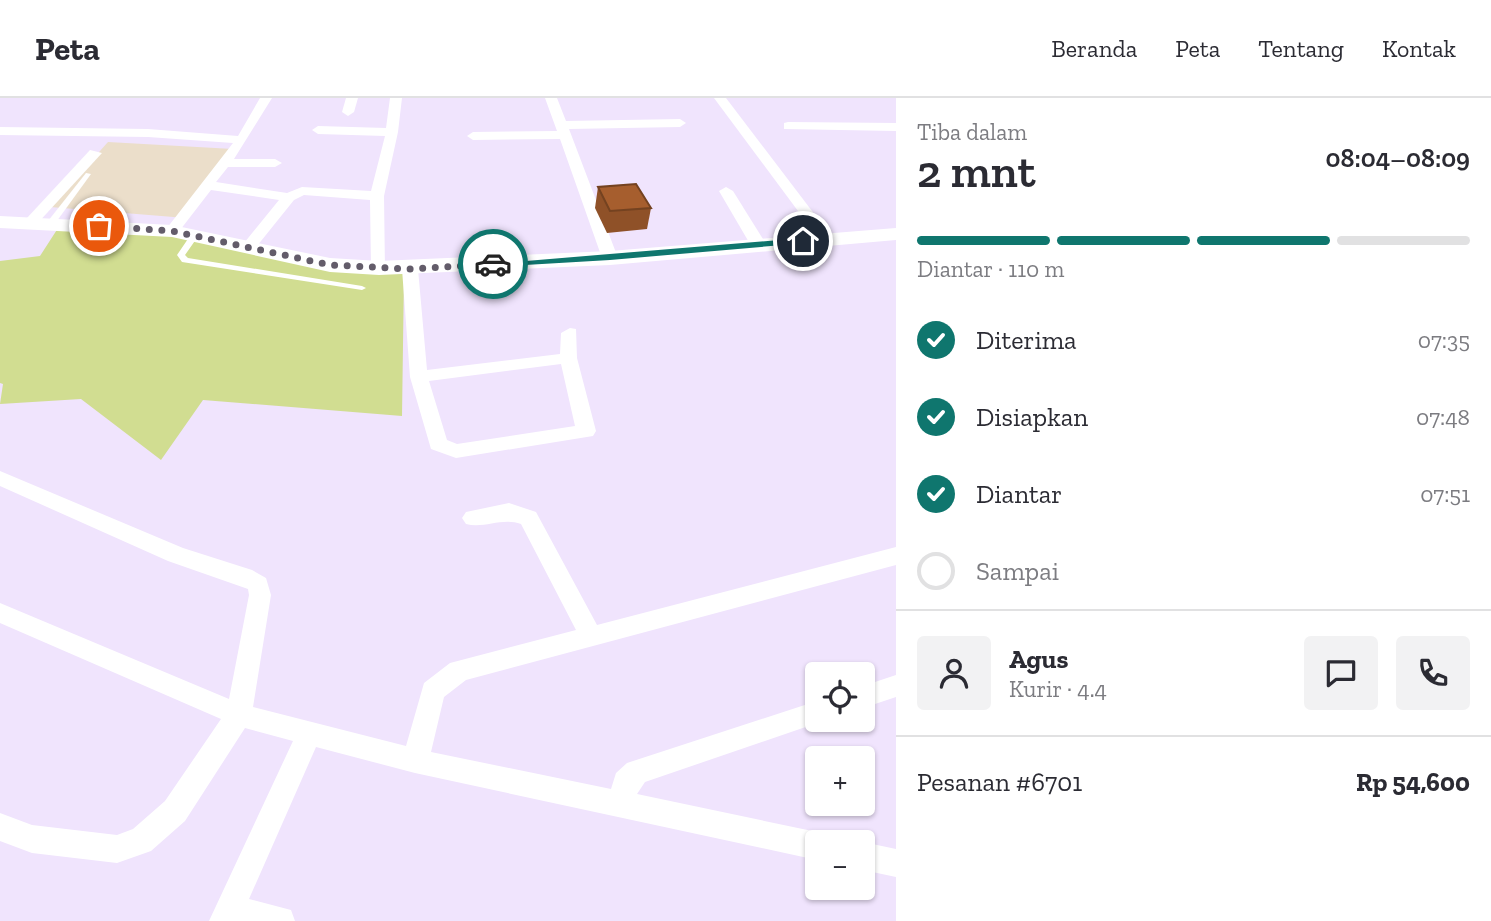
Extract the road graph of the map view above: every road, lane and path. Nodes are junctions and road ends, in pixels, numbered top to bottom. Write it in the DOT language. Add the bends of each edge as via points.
graph roads {
  1 [pos="266,98"];
  2 [pos="352,98"];
  3 [pos="396,98"];
  4 [pos="551,98"];
  5 [pos="720,98"];
  6 [pos="348,112"];
  7 [pos="680,123"];
  8 [pos="788,127"];
  9 [pos="896,127"];
  10 [pos="318,130"];
  11 [pos="564,130"];
  12 [pos="0,131"];
  13 [pos="391,132"];
  14 [pos="472,136"];
  15 [pos="242,140"];
  16 [pos="95,152"];
  17 [pos="224,163"];
  18 [pos="275,163"];
  19 [pos="88,174"];
  20 [pos="205,185"];
  21 [pos="726,191"];
  22 [pos="377,196"];
  23 [pos="289,197"];
  24 [pos="0,222"];
  25 [pos="41,222"];
  26 [pos="172,231"];
  27 [pos="896,234"];
  28 [pos="195,235"];
  29 [pos="826,239"];
  30 [pos="758,244"];
  31 [pos="248,248"];
  32 [pos="610,258"];
  33 [pos="379,268"];
  34 [pos="410,269"];
  35 [pos="362,288"];
  36 [pos="570,333"];
  37 [pos="568,358"];
  38 [pos="419,377"];
  39 [pos="0,478"];
  40 [pos="473,518"];
  41 [pos="896,556"];
  42 [pos="0,613"];
  43 [pos="591,637"];
  44 [pos="896,686"];
  45 [pos="875,693"];
  46 [pos="239,715"];
  47 [pos="805,716"];
  48 [pos="310,732"];
  49 [pos="415,761"];
  50 [pos="621,803"];
  51 [pos="0,827"];
  52 [pos="805,843"];
  53 [pos="875,859"];
  54 [pos="896,863"];
  55 [pos="226,915"];
  56 [pos="280,921"];
  1 -- 15 [label="street"];
  2 -- 6 [label="street"];
  3 -- 13 [label="street"];
  4 -- 11 [label="street"];
  5 -- 29 [label="street"];
  7 -- 11 [label="street"];
  8 -- 9 [label="street"];
  10 -- 13 [label="street"];
  11 -- 14 [label="street"];
  11 -- 32 [label="street"];
  12 -- 15 [label="street" via="148,133"];
  13 -- 22 [label="street"];
  15 -- 17 [label="street"];
  16 -- 25 [label="street"];
  17 -- 18 [label="street"];
  17 -- 20 [label="street"];
  19 -- 25 [label="lane"];
  20 -- 23 [label="street"];
  20 -- 26 [label="street"];
  21 -- 30 [label="street"];
  22 -- 23 [label="street" via="302,191"];
  22 -- 33 [label="street"];
  23 -- 31 [label="street"];
  24 -- 25 [label="main road"];
  25 -- 26 [label="main road"];
  26 -- 28 [label="main road"];
  27 -- 29 [label="main road"];
  28 -- 31 [label="main road"];
  28 -- 35 [label="lane" via="181,255 185,260"];
  29 -- 30 [label="main road"];
  30 -- 32 [label="main road"];
  31 -- 33 [label="main road" via="330,265"];
  32 -- 34 [label="main road"];
  33 -- 34 [label="main road"];
  34 -- 38 [label="street"];
  36 -- 37 [label="street"];
  37 -- 38 [label="street"];
  37 -- 38 [label="street" via="586,431 456,451 438,444"];
  39 -- 46 [label="street" via="176,555 258,584 260,595"];
  40 -- 43 [label="street" via="509,511 528,518"];
  41 -- 43 [label="street"];
  42 -- 46 [label="street"];
  43 -- 49 [label="street" via="459,671 433,691"];
  44 -- 45 [label="street"];
  46 -- 48 [label="street"];
  46 -- 51 [label="street" via="175,811 141,841 117,849 32,839"];
  47 -- 50 [label="street" via="636,772 626,782"];
  48 -- 49 [label="street"];
  48 -- 55 [label="street"];
  49 -- 50 [label="street"];
  50 -- 52 [label="street"];
  53 -- 54 [label="street"];
  55 -- 56 [label="street"];
}
